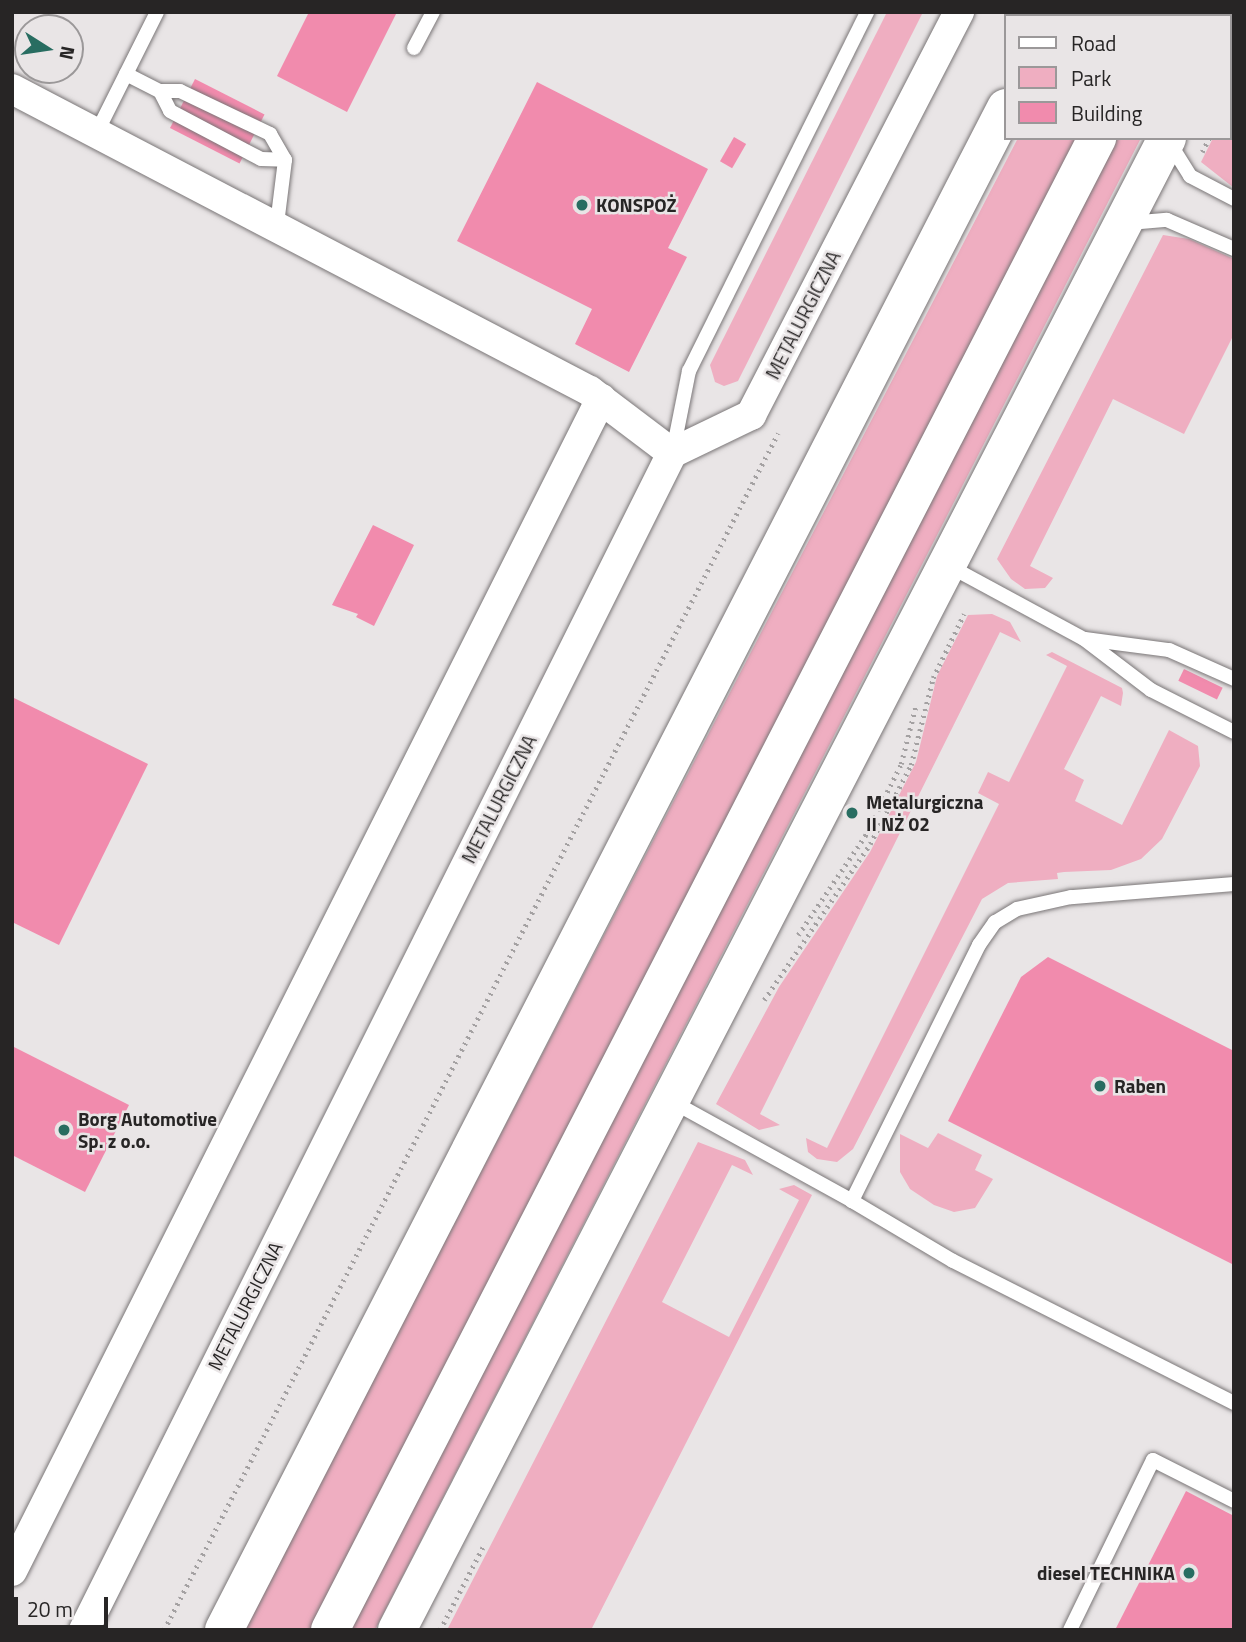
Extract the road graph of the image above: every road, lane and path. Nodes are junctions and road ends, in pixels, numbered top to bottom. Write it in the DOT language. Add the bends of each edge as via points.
graph roads {
  1 [pos="157,12"];
  2 [pos="433,12"];
  3 [pos="867,12"];
  4 [pos="959,12"];
  5 [pos="414,48"];
  6 [pos="126,74"];
  7 [pos="12,89"];
  8 [pos="160,91"];
  9 [pos="1004,112"];
  10 [pos="97,132"];
  11 [pos="1096,140"];
  12 [pos="1166,140"];
  13 [pos="1168,140"];
  14 [pos="1208,140"];
  15 [pos="285,160"];
  16 [pos="1190,176"];
  17 [pos="1234,199"];
  18 [pos="277,224"];
  19 [pos="1120,224"];
  20 [pos="1234,249"];
  21 [pos="601,399"];
  22 [pos="784,422"];
  23 [pos="673,453"];
  24 [pos="945,564"];
  25 [pos="980,582"];
  26 [pos="1084,639"];
  27 [pos="1234,679"];
  28 [pos="1234,732"];
  29 [pos="1234,884"];
  30 [pos="762,1004"];
  31 [pos="668,1100"];
  32 [pos="852,1201"];
  33 [pos="1234,1403"];
  34 [pos="1234,1501"];
  35 [pos="489,1534"];
  36 [pos="12,1571"];
  37 [pos="84,1630"];
  38 [pos="164,1630"];
  39 [pos="225,1630"];
  40 [pos="330,1630"];
  41 [pos="397,1630"];
  42 [pos="440,1630"];
  43 [pos="1070,1630"];
  1 -- 6 [label="lane"];
  2 -- 5 [label="lane"];
  3 -- 23 [label="lane" via="689,371"];
  4 -- 23 [label="street, METALURGICZNA" via="751,415"];
  6 -- 8 [label="lane"];
  6 -- 10 [label="lane"];
  7 -- 10 [label="street"];
  8 -- 15 [label="lane" via="170,111 261,159"];
  8 -- 15 [label="lane" via="180,91 270,134"];
  9 -- 39 [label="main road"];
  10 -- 18 [label="street"];
  11 -- 40 [label="main road"];
  12 -- 19 [label="main road"];
  13 -- 16 [label="lane"];
  14 -- 16 [label="path"];
  15 -- 18 [label="lane"];
  16 -- 17 [label="lane"];
  18 -- 21 [label="street"];
  19 -- 20 [label="lane" via="1167,220"];
  19 -- 24 [label="main road"];
  21 -- 23 [label="street"];
  21 -- 36 [label="street"];
  22 -- 38 [label="path"];
  23 -- 37 [label="street, METALURGICZNA"];
  24 -- 25 [label="lane"];
  24 -- 31 [label="main road"];
  25 -- 26 [label="lane"];
  25 -- 30 [label="path" via="937,667 911,765 876,833"];
  26 -- 27 [label="lane" via="1169,650"];
  26 -- 28 [label="lane" via="1151,690"];
  29 -- 32 [label="lane" via="1071,897 1017,909 995,922 979,945"];
  31 -- 32 [label="lane"];
  31 -- 41 [label="main road"];
  32 -- 33 [label="lane" via="953,1261"];
  34 -- 43 [label="lane" via="1153,1460"];
  35 -- 42 [label="path"];
}
